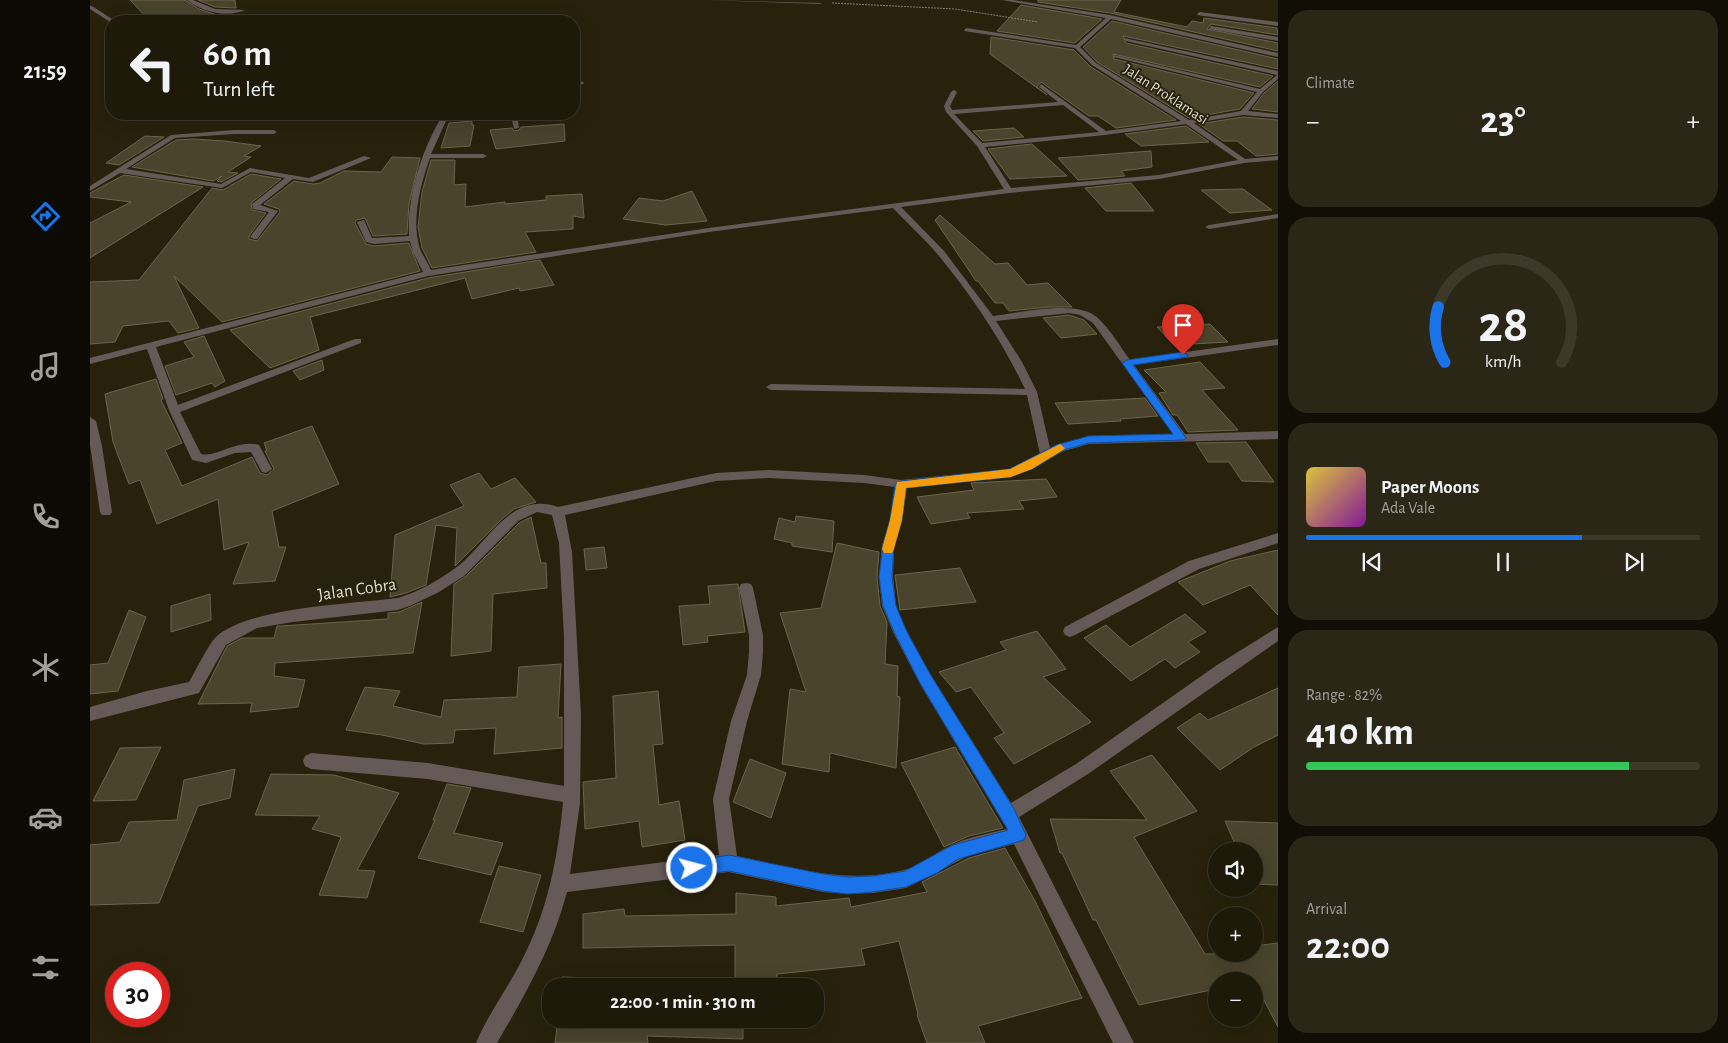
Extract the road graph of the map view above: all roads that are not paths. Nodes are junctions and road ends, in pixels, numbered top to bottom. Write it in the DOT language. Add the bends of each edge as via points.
graph roads {
  1 [pos="189,0"];
  2 [pos="707,0"];
  3 [pos="1004,0"];
  4 [pos="820,3"];
  5 [pos="90,6"];
  6 [pos="242,10"];
  7 [pos="1200,14"];
  8 [pos="105,16"];
  9 [pos="1110,17"];
  10 [pos="1278,24"];
  11 [pos="1211,28"];
  12 [pos="966,30"];
  13 [pos="1168,30"];
  14 [pos="1160,34"];
  15 [pos="1152,38"];
  16 [pos="1126,39"];
  17 [pos="1278,39"];
  18 [pos="1144,42"];
  19 [pos="1077,47"];
  20 [pos="1278,55"];
  21 [pos="1116,56"];
  22 [pos="1278,75"];
  23 [pos="1040,86"];
  24 [pos="1261,91"];
  25 [pos="954,92"];
  26 [pos="1064,103"];
  27 [pos="949,112"];
  28 [pos="1243,113"];
  29 [pos="1278,116"];
  30 [pos="443,120"];
  31 [pos="515,120"];
  32 [pos="1187,122"];
  33 [pos="516,128"];
  34 [pos="274,132"];
  35 [pos="1105,133"];
  36 [pos="980,145"];
  37 [pos="428,156"];
  38 [pos="483,156"];
  39 [pos="367,158"];
  40 [pos="1278,158"];
  41 [pos="1244,160"];
  42 [pos="121,171"];
  43 [pos="290,178"];
  44 [pos="90,189"];
  45 [pos="1009,192"];
  46 [pos="894,205"];
  47 [pos="1278,216"];
  48 [pos="361,222"];
  49 [pos="1209,227"];
  50 [pos="254,237"];
  51 [pos="414,238"];
  52 [pos="428,273"];
  53 [pos="990,319"];
  54 [pos="358,341"];
  55 [pos="1278,342"];
  56 [pos="151,346"];
  57 [pos="90,361"];
  58 [pos="1127,363"];
  59 [pos="771,387"];
  60 [pos="1032,392"];
  61 [pos="174,410"];
  62 [pos="90,421"];
  63 [pos="1278,435"];
  64 [pos="1181,438"];
  65 [pos="93,447"];
  66 [pos="1046,454"];
  67 [pos="266,469"];
  68 [pos="901,484"];
  69 [pos="106,512"];
  70 [pos="557,512"];
  71 [pos="1278,538"];
  72 [pos="746,588"];
  73 [pos="1070,631"];
  74 [pos="1278,633"];
  75 [pos="90,714"];
  76 [pos="311,761"];
  77 [pos="572,795"];
  78 [pos="1008,814"];
  79 [pos="1018,835"];
  80 [pos="729,863"];
  81 [pos="560,884"];
  82 [pos="486,1043"];
  83 [pos="1124,1043"];
  1 -- 6 [label="street" via="217,12"];
  2 -- 4 [label="street"];
  3 -- 9 [label="street"];
  5 -- 8 [label="street"];
  7 -- 10 [label="street"];
  9 -- 13 [label="street"];
  9 -- 19 [label="street"];
  11 -- 17 [label="street"];
  12 -- 19 [label="street"];
  13 -- 14 [label="street"];
  13 -- 20 [label="street"];
  15 -- 18 [label="street"];
  16 -- 18 [label="street"];
  18 -- 22 [label="street"];
  19 -- 32 [label="street, Jalan Proklamasi" via="1094,64"];
  21 -- 24 [label="street"];
  22 -- 24 [label="street"];
  23 -- 26 [label="street"];
  24 -- 28 [label="street"];
  25 -- 27 [label="street" via="947,106"];
  26 -- 27 [label="street"];
  26 -- 35 [label="street"];
  27 -- 36 [label="street"];
  28 -- 29 [label="street"];
  28 -- 32 [label="street"];
  30 -- 37 [label="street"];
  31 -- 33 [label="street"];
  32 -- 35 [label="street"];
  32 -- 41 [label="street, Jalan Proklamasi"];
  34 -- 42 [label="street" via="173,136"];
  35 -- 36 [label="street"];
  36 -- 45 [label="street"];
  37 -- 38 [label="street"];
  37 -- 51 [label="street" via="416,190"];
  39 -- 43 [label="street" via="315,179"];
  40 -- 41 [label="street"];
  41 -- 45 [label="street" via="1159,177"];
  42 -- 43 [label="street" via="220,186 250,170"];
  42 -- 44 [label="street"];
  43 -- 50 [label="street" via="256,204 274,212"];
  45 -- 46 [label="street"];
  46 -- 52 [label="street" via="630,240"];
  46 -- 53 [label="street" via="941,252"];
  47 -- 49 [label="street"];
  48 -- 51 [label="street" via="370,240 382,242"];
  51 -- 52 [label="street" via="415,248"];
  52 -- 56 [label="street"];
  53 -- 58 [label="street" via="1082,311 1096,321"];
  53 -- 60 [label="street"];
  54 -- 61 [label="street"];
  55 -- 58 [label="street"];
  56 -- 57 [label="street"];
  56 -- 61 [label="street"];
  58 -- 64 [label="street"];
  59 -- 60 [label="street"];
  60 -- 66 [label="street"];
  61 -- 67 [label="street" via="196,457 218,458 234,450 255,448"];
  62 -- 65 [label="street"];
  63 -- 64 [label="street, Jalan Cobra"];
  64 -- 66 [label="street, Jalan Cobra" via="1089,440"];
  65 -- 69 [label="street"];
  66 -- 68 [label="street, Jalan Cobra" via="1011,473"];
  68 -- 70 [label="street, Jalan Cobra" via="769,474 716,477"];
  68 -- 78 [label="street" via="896,520 888,545 886,577 889,606 925,679"];
  70 -- 75 [label="street, Jalan Cobra" via="539,508 513,519 495,533 466,567 411,600 254,623 221,641 194,688"];
  70 -- 77 [label="street" via="565,554 572,636"];
  71 -- 73 [label="street" via="1194,565"];
  72 -- 80 [label="street" via="756,635 756,652 754,675 739,721 721,799"];
  74 -- 78 [label="street" via="1082,769"];
  76 -- 77 [label="street" via="428,771"];
  77 -- 81 [label="street"];
  78 -- 79 [label="street"];
  79 -- 80 [label="street" via="968,847 906,879 873,884 848,886"];
  79 -- 83 [label="street"];
  80 -- 81 [label="street"];
  81 -- 82 [label="street" via="534,958"];
}
